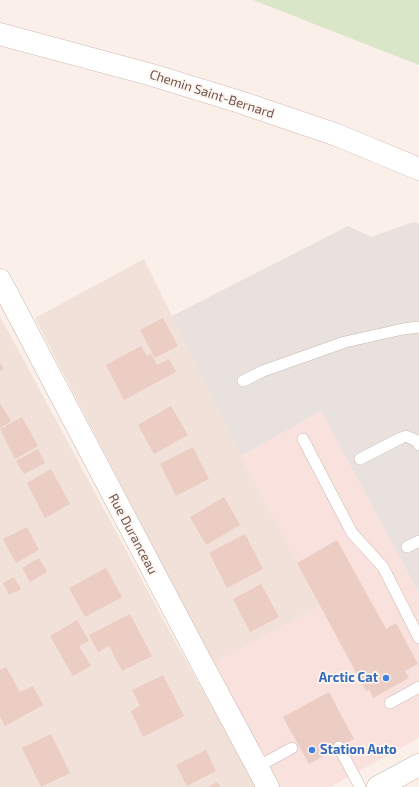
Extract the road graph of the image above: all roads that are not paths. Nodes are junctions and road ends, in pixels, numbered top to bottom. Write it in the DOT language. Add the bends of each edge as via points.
graph roads {
  1 [pos="0,34"];
  2 [pos="419,169"];
  3 [pos="0,280"];
  4 [pos="419,327"];
  5 [pos="243,381"];
  6 [pos="302,439"];
  7 [pos="419,445"];
  8 [pos="360,459"];
  9 [pos="419,541"];
  10 [pos="407,547"];
  11 [pos="419,638"];
  12 [pos="419,687"];
  13 [pos="390,703"];
  14 [pos="339,747"];
  15 [pos="292,748"];
  16 [pos="419,765"];
  17 [pos="257,767"];
  18 [pos="268,787"];
  19 [pos="360,787"];
  20 [pos="378,787"];
  1 -- 2 [label="street, Chemin Saint-Bernard" via="234,100 337,136"];
  3 -- 17 [label="street, Rue Duranceau"];
  4 -- 5 [label="lane" via="345,342 263,371"];
  6 -- 11 [label="lane" via="352,532 383,567"];
  7 -- 8 [label="lane" via="417,441 406,436"];
  9 -- 10 [label="lane"];
  12 -- 13 [label="lane"];
  14 -- 19 [label="lane"];
  15 -- 17 [label="lane"];
  16 -- 20 [label="street"];
  17 -- 18 [label="street, Rue Duranceau"];
}
